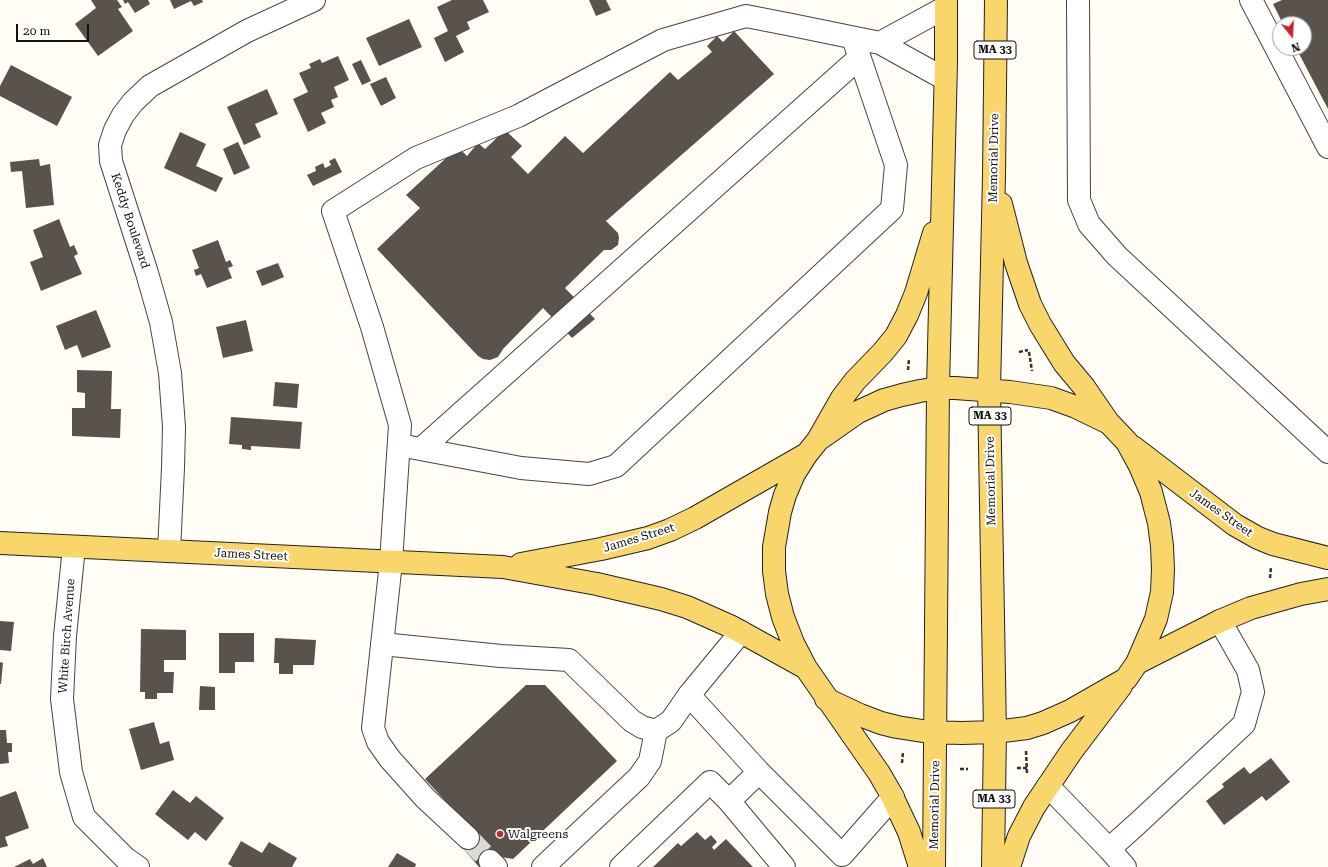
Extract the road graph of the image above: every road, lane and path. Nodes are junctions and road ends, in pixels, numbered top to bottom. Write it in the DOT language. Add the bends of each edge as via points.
graph roads {
  1 [pos="314,0"];
  2 [pos="1078,0"];
  3 [pos="1251,0"];
  4 [pos="999,3"];
  5 [pos="946,4"];
  6 [pos="880,43"];
  7 [pos="856,48"];
  8 [pos="945,79"];
  9 [pos="1328,147"];
  10 [pos="994,176"];
  11 [pos="942,207"];
  12 [pos="1028,350"];
  13 [pos="909,354"];
  14 [pos="1032,371"];
  15 [pos="908,374"];
  16 [pos="938,388"];
  17 [pos="989,390"];
  18 [pos="1109,423"];
  19 [pos="1127,442"];
  20 [pos="399,445"];
  21 [pos="812,447"];
  22 [pos="421,449"];
  23 [pos="1328,452"];
  24 [pos="0,543"];
  25 [pos="74,547"];
  26 [pos="169,551"];
  27 [pos="1328,558"];
  28 [pos="391,562"];
  29 [pos="1272,563"];
  30 [pos="503,567"];
  31 [pos="1269,582"];
  32 [pos="1328,589"];
  33 [pos="1220,621"];
  34 [pos="741,632"];
  35 [pos="382,644"];
  36 [pos="806,668"];
  37 [pos="1132,671"];
  38 [pos="689,695"];
  39 [pos="826,699"];
  40 [pos="656,731"];
  41 [pos="936,732"];
  42 [pos="995,732"];
  43 [pos="1026,744"];
  44 [pos="903,752"];
  45 [pos="901,768"];
  46 [pos="1017,768"];
  47 [pos="1027,768"];
  48 [pos="960,769"];
  49 [pos="968,769"];
  50 [pos="759,772"];
  51 [pos="1027,776"];
  52 [pos="1048,786"];
  53 [pos="893,797"];
  54 [pos="729,801"];
  55 [pos="468,838"];
  56 [pos="1109,849"];
  57 [pos="847,861"];
  58 [pos="138,867"];
  59 [pos="543,867"];
  60 [pos="621,867"];
  61 [pos="784,867"];
  62 [pos="920,867"];
  63 [pos="934,867"];
  64 [pos="993,867"];
  65 [pos="1009,867"];
  66 [pos="1125,867"];
  1 -- 26 [label="street, Keddy Boulevard" via="247,32 150,86 123,115 110,145 111,161 154,297 168,360 174,427"];
  2 -- 23 [label="street" via="1079,200 1089,224 1122,260"];
  3 -- 9 [label="street"];
  4 -- 10 [label="main road, Memorial Drive / MA 33"];
  5 -- 6 [label="street"];
  5 -- 8 [label="main road, Memorial Drive"];
  6 -- 7 [label="street"];
  6 -- 8 [label="street"];
  7 -- 20 [label="street" via="792,25 746,16 663,40 518,116 416,158 333,211 372,327 398,417"];
  7 -- 22 [label="street"];
  7 -- 22 [label="street" via="896,165 892,209 616,466 588,474 521,468"];
  8 -- 11 [label="main road, Memorial Drive"];
  10 -- 17 [label="main road, Memorial Drive / MA 33"];
  10 -- 18 [label="main road" via="1012,249 1030,304 1064,364"];
  11 -- 16 [label="main road, Memorial Drive"];
  11 -- 21 [label="main road" via="916,293 896,336 855,380"];
  12 -- 14 [label="path"];
  13 -- 15 [label="path"];
  16 -- 17 [label="main road, James Street"];
  16 -- 21 [label="main road, James Street" via="907,393 858,412"];
  16 -- 41 [label="main road, Memorial Drive"];
  17 -- 18 [label="main road, James Street" via="1051,398"];
  17 -- 42 [label="main road, Memorial Drive / MA 33"];
  18 -- 19 [label="main road"];
  19 -- 27 [label="main road, James Street" via="1230,521 1258,538"];
  19 -- 37 [label="main road" via="1151,492 1159,523 1163,569 1162,592 1156,620"];
  20 -- 22 [label="street"];
  20 -- 28 [label="street"];
  21 -- 30 [label="main road, James Street" via="695,518 670,530 601,549"];
  21 -- 36 [label="main road" via="794,474 785,495 778,518 774,547 777,594 783,617"];
  24 -- 25 [label="main road, James Street"];
  25 -- 26 [label="main road, James Street"];
  25 -- 58 [label="street, White Birch Avenue" via="62,699 71,772 84,817 124,858"];
  26 -- 28 [label="main road, James Street"];
  28 -- 30 [label="main road, James Street"];
  28 -- 35 [label="street"];
  29 -- 31 [label="path"];
  30 -- 34 [label="main road, James Street" via="661,599 710,617"];
  32 -- 33 [label="main road" via="1267,603"];
  33 -- 37 [label="main road"];
  33 -- 56 [label="street" via="1248,670 1253,692 1244,724"];
  34 -- 36 [label="main road, James Street"];
  34 -- 38 [label="street"];
  35 -- 40 [label="street" via="569,660 632,721"];
  35 -- 55 [label="street" via="373,728 378,742 425,798"];
  36 -- 39 [label="main road"];
  37 -- 42 [label="main road" via="1070,711 1027,728"];
  37 -- 52 [label="main road"];
  38 -- 40 [label="street" via="671,721"];
  38 -- 50 [label="street"];
  39 -- 41 [label="main road" via="881,723"];
  39 -- 53 [label="main road"];
  40 -- 59 [label="street" via="650,761 639,778"];
  41 -- 42 [label="main road"];
  41 -- 63 [label="main road, Memorial Drive"];
  42 -- 64 [label="main road, Memorial Drive / MA 33"];
  43 -- 47 [label="path"];
  44 -- 45 [label="path"];
  46 -- 47 [label="path"];
  47 -- 51 [label="path"];
  48 -- 49 [label="path"];
  50 -- 54 [label="street"];
  50 -- 57 [label="street"];
  52 -- 56 [label="street"];
  52 -- 65 [label="main road" via="1019,836"];
  53 -- 57 [label="street"];
  53 -- 62 [label="main road" via="909,832"];
  54 -- 60 [label="street" via="710,782"];
  54 -- 61 [label="street"];
  56 -- 66 [label="street"];
}
